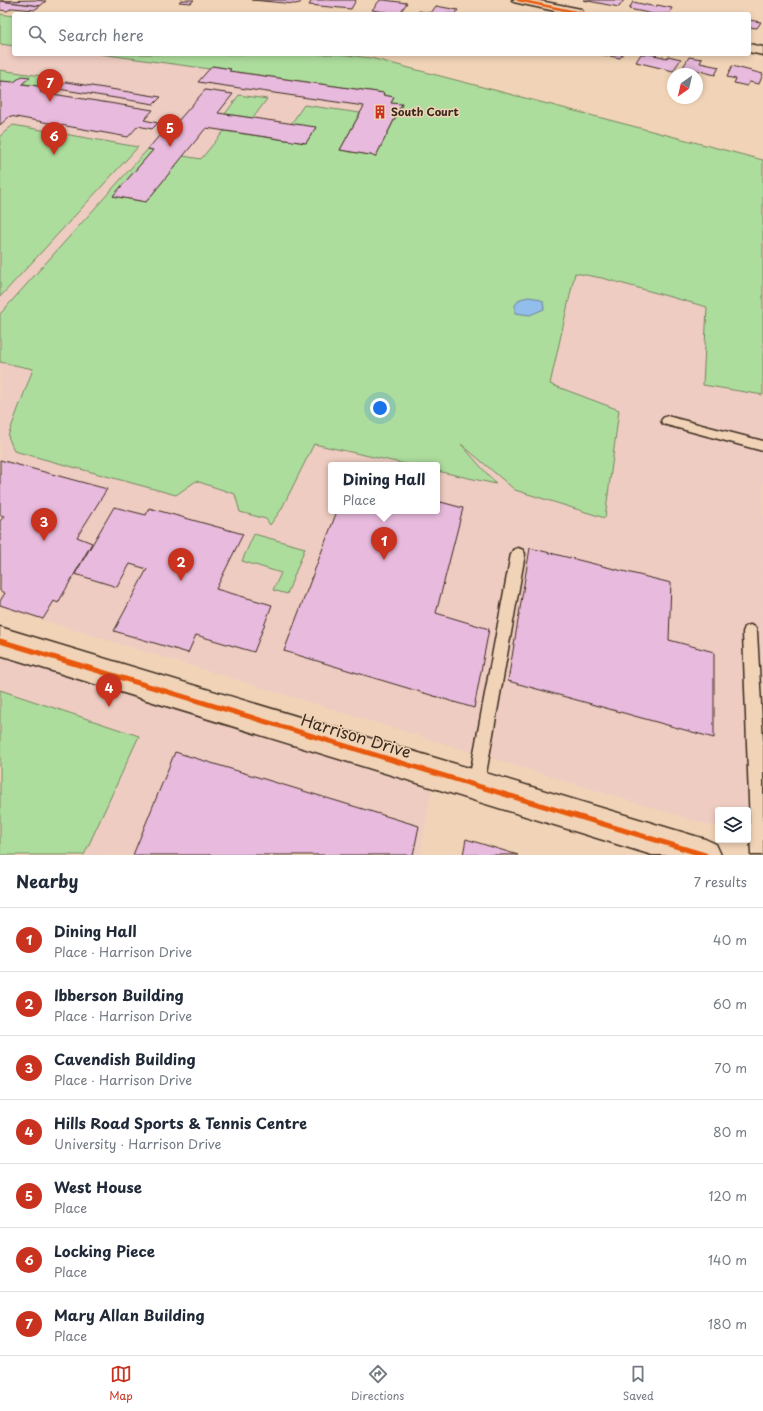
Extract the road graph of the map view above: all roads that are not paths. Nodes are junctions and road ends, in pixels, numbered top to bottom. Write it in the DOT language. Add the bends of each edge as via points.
graph roads {
  1 [pos="518,0"];
  2 [pos="552,3"];
  3 [pos="576,12"];
  4 [pos="751,48"];
  5 [pos="763,51"];
  6 [pos="667,421"];
  7 [pos="763,446"];
  8 [pos="518,554"];
  9 [pos="750,632"];
  10 [pos="0,640"];
  11 [pos="476,785"];
  12 [pos="705,855"];
  13 [pos="760,855"];
  1 -- 2 [label="street"];
  2 -- 3 [label="street"];
  4 -- 5 [label="street"];
  6 -- 7 [label="lane"];
  8 -- 11 [label="lane"];
  9 -- 13 [label="lane"];
  10 -- 11 [label="street, Harrison Drive"];
  11 -- 12 [label="street, Harrison Drive"];
}
